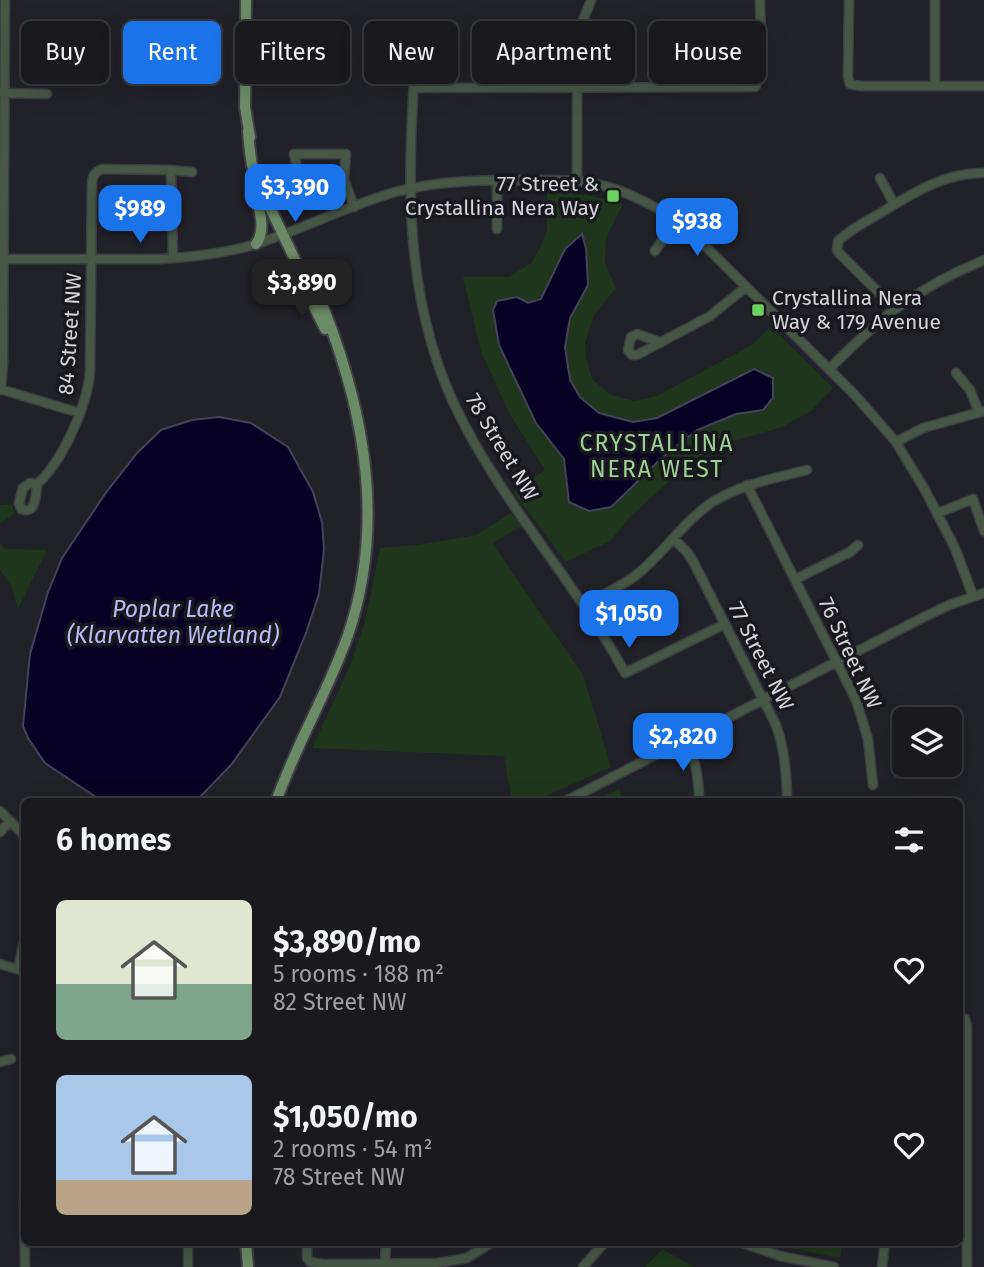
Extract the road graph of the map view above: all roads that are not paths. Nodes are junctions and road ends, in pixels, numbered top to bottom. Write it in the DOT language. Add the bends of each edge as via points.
graph roads {
  1 [pos="5,0"];
  2 [pos="246,0"];
  3 [pos="592,0"];
  4 [pos="760,0"];
  5 [pos="849,0"];
  6 [pos="935,0"];
  7 [pos="414,84"];
  8 [pos="935,86"];
  9 [pos="984,86"];
  10 [pos="577,87"];
  11 [pos="669,87"];
  12 [pos="414,88"];
  13 [pos="2,93"];
  14 [pos="47,94"];
  15 [pos="248,131"];
  16 [pos="250,156"];
  17 [pos="171,170"];
  18 [pos="192,172"];
  19 [pos="984,173"];
  20 [pos="880,178"];
  21 [pos="344,179"];
  22 [pos="497,180"];
  23 [pos="577,180"];
  24 [pos="410,188"];
  25 [pos="264,195"];
  26 [pos="894,204"];
  27 [pos="354,207"];
  28 [pos="676,220"];
  29 [pos="497,229"];
  30 [pos="282,235"];
  31 [pos="256,244"];
  32 [pos="655,251"];
  33 [pos="173,258"];
  34 [pos="2,259"];
  35 [pos="92,259"];
  36 [pos="984,260"];
  37 [pos="746,287"];
  38 [pos="895,309"];
  39 [pos="660,342"];
  40 [pos="829,369"];
  41 [pos="956,373"];
  42 [pos="1,390"];
  43 [pos="982,412"];
  44 [pos="80,413"];
  45 [pos="896,442"];
  46 [pos="807,470"];
  47 [pos="37,484"];
  48 [pos="747,485"];
  49 [pos="937,513"];
  50 [pos="984,531"];
  51 [pos="673,538"];
  52 [pos="858,545"];
  53 [pos="796,579"];
  54 [pos="984,593"];
  55 [pos="972,596"];
  56 [pos="583,604"];
  57 [pos="725,624"];
  58 [pos="837,661"];
  59 [pos="763,699"];
  60 [pos="313,713"];
  61 [pos="685,739"];
  62 [pos="873,785"];
  63 [pos="271,798"];
  64 [pos="277,798"];
  65 [pos="572,798"];
  66 [pos="699,798"];
  67 [pos="787,798"];
  68 [pos="0,811"];
  69 [pos="10,821"];
  70 [pos="0,832"];
  71 [pos="21,832"];
  72 [pos="0,964"];
  73 [pos="21,970"];
  74 [pos="963,1018"];
  75 [pos="11,1059"];
  76 [pos="0,1062"];
  77 [pos="24,1246"];
  78 [pos="188,1246"];
  79 [pos="245,1246"];
  80 [pos="307,1246"];
  81 [pos="386,1246"];
  82 [pos="488,1246"];
  83 [pos="601,1246"];
  84 [pos="751,1246"];
  85 [pos="885,1246"];
  86 [pos="385,1263"];
  87 [pos="469,1263"];
  88 [pos="818,1266"];
  89 [pos="25,1267"];
  90 [pos="188,1267"];
  91 [pos="246,1267"];
  92 [pos="583,1267"];
  93 [pos="834,1267"];
  94 [pos="882,1267"];
  95 [pos="967,1267"];
  1 -- 13 [label="street"];
  2 -- 15 [label="main road"];
  3 -- 10 [label="street" via="579,36"];
  4 -- 11 [label="street" via="758,85"];
  5 -- 8 [label="street" via="850,84"];
  6 -- 8 [label="street"];
  7 -- 12 [label="street, 78 Street NW"];
  8 -- 9 [label="street"];
  10 -- 11 [label="street"];
  10 -- 12 [label="street"];
  10 -- 23 [label="street"];
  12 -- 24 [label="street, 78 Street NW"];
  13 -- 14 [label="street"];
  13 -- 34 [label="street"];
  15 -- 16 [label="main road"];
  15 -- 25 [label="main road"];
  16 -- 25 [label="main road"];
  16 -- 31 [label="main road" via="262,225"];
  17 -- 18 [label="street"];
  17 -- 33 [label="street"];
  17 -- 35 [label="street, 84 Street NW" via="103,169 95,173"];
  19 -- 26 [label="street" via="952,177"];
  20 -- 26 [label="street"];
  21 -- 21 [label="street" via="303,192 294,154 346,154"];
  21 -- 27 [label="street"];
  22 -- 23 [label="street"];
  22 -- 24 [label="street"];
  22 -- 29 [label="street"];
  23 -- 28 [label="street" via="623,192"];
  24 -- 27 [label="street"];
  24 -- 56 [label="street, 78 Street NW" via="414,261 423,311 453,401 485,460"];
  25 -- 30 [label="main road"];
  26 -- 38 [label="street" via="837,245 839,253"];
  27 -- 30 [label="street"];
  28 -- 32 [label="street"];
  28 -- 37 [label="street"];
  30 -- 31 [label="street"];
  30 -- 60 [label="main road" via="343,362 366,466 360,587 347,635"];
  31 -- 33 [label="street"];
  33 -- 35 [label="street"];
  34 -- 35 [label="street"];
  34 -- 42 [label="street"];
  35 -- 44 [label="street, 84 Street NW" via="89,380"];
  36 -- 38 [label="street"];
  37 -- 39 [label="street" via="709,316"];
  37 -- 40 [label="street"];
  38 -- 40 [label="street"];
  40 -- 45 [label="street"];
  41 -- 43 [label="street"];
  42 -- 44 [label="street"];
  43 -- 45 [label="street" via="923,428"];
  44 -- 47 [label="street, 84 Street NW" via="61,452"];
  45 -- 49 [label="street"];
  46 -- 48 [label="street"];
  48 -- 51 [label="street" via="702,510"];
  48 -- 53 [label="street, 76 Street NW"];
  49 -- 50 [label="street" via="973,499"];
  49 -- 55 [label="street"];
  51 -- 56 [label="street" via="639,573"];
  51 -- 57 [label="street, 77 Street NW" via="694,562"];
  52 -- 53 [label="street, 76 Street NW"];
  53 -- 58 [label="street, 76 Street NW"];
  54 -- 55 [label="street"];
  55 -- 58 [label="street"];
  56 -- 57 [label="street, 78 Street NW" via="625,673"];
  57 -- 59 [label="street, 77 Street NW"];
  58 -- 59 [label="street"];
  58 -- 62 [label="street, 76 Street NW" via="864,725"];
  59 -- 61 [label="street"];
  59 -- 67 [label="street, 77 Street NW" via="782,743"];
  60 -- 63 [label="main road"];
  60 -- 64 [label="main road"];
  61 -- 65 [label="street"];
  61 -- 66 [label="street" via="696,763"];
  68 -- 69 [label="street"];
  69 -- 70 [label="street"];
  69 -- 71 [label="street"];
  72 -- 73 [label="street"];
  74 -- 95 [label="street" via="967,1026"];
  75 -- 76 [label="street"];
  77 -- 89 [label="street"];
  78 -- 90 [label="street"];
  79 -- 91 [label="main road"];
  80 -- 86 [label="street" via="310,1262"];
  81 -- 86 [label="street"];
  82 -- 87 [label="street"];
  83 -- 92 [label="street"];
  84 -- 88 [label="street"];
  85 -- 94 [label="street"];
  86 -- 87 [label="street"];
  88 -- 93 [label="street"];
}
